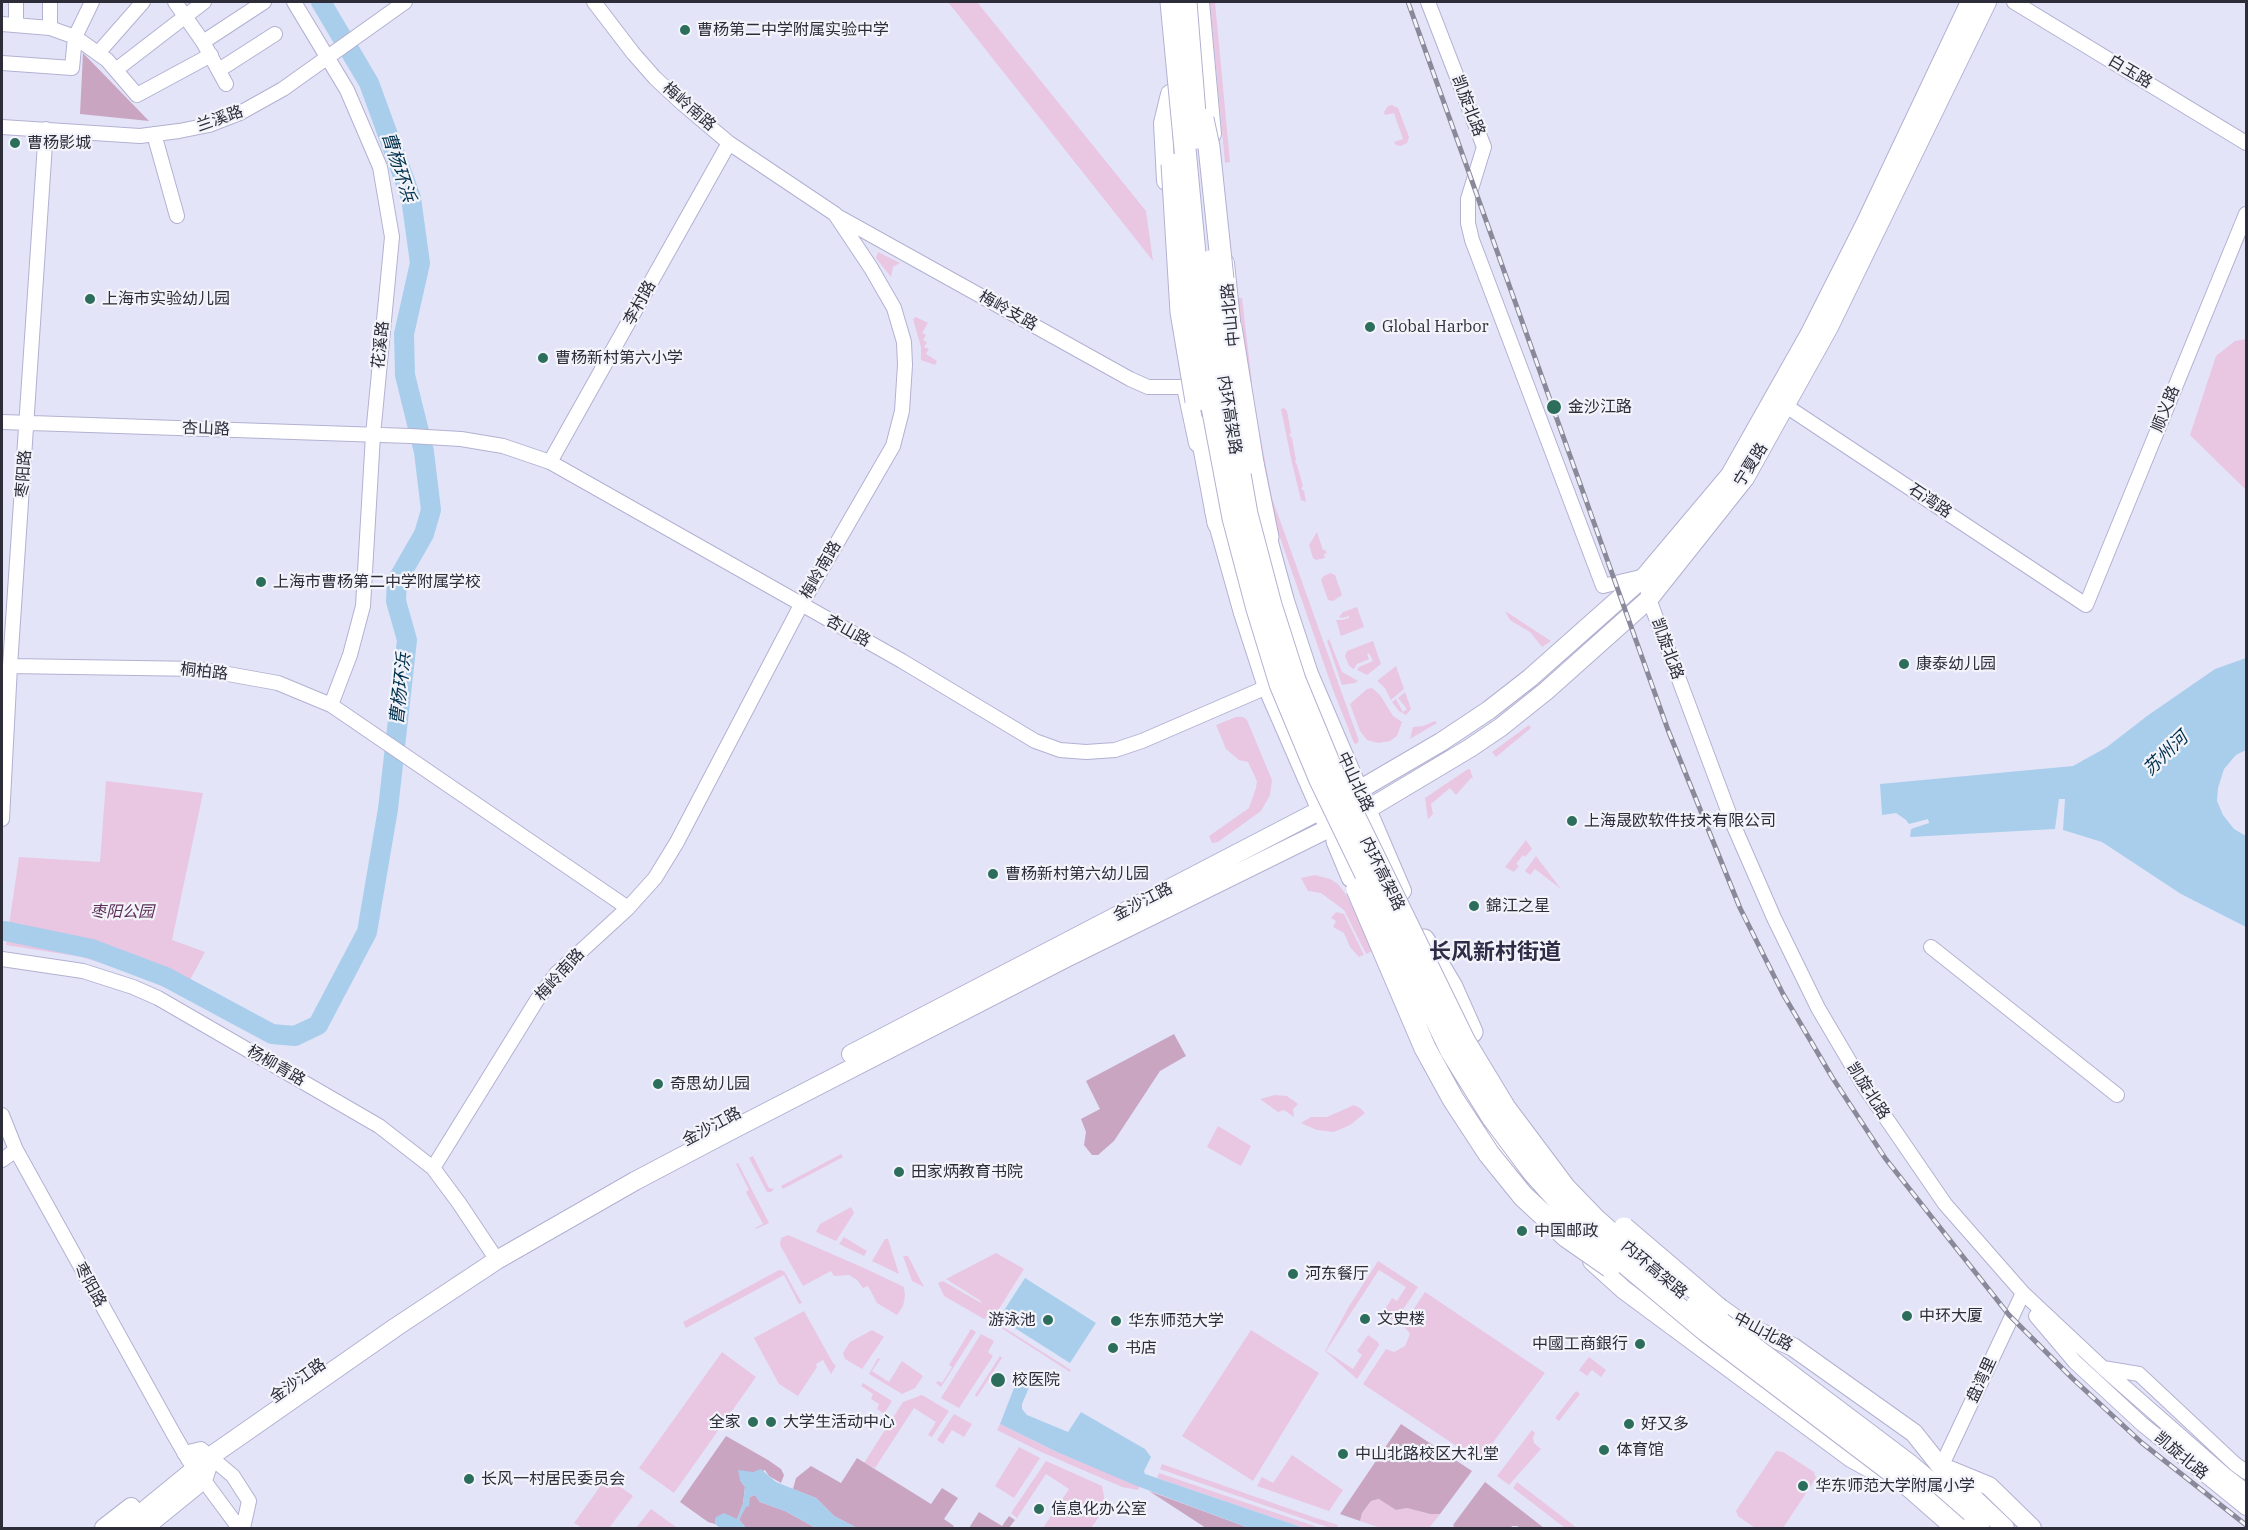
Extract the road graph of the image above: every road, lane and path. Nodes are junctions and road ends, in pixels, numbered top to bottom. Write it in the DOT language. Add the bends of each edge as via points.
graph roads {
  1 [pos="16,2"];
  2 [pos="50,2"];
  3 [pos="92,2"];
  4 [pos="143,2"];
  5 [pos="175,2"];
  6 [pos="204,2"];
  7 [pos="264,2"];
  8 [pos="294,2"];
  9 [pos="405,2"];
  10 [pos="594,2"];
  11 [pos="1163,2"];
  12 [pos="1170,2"];
  13 [pos="1186,2"];
  14 [pos="1200,2"];
  15 [pos="1428,2"];
  16 [pos="1970,2"];
  17 [pos="1986,2"];
  18 [pos="2014,2"];
  19 [pos="185,15"];
  20 [pos="2,24"];
  21 [pos="16,25"];
  22 [pos="50,28"];
  23 [pos="275,34"];
  24 [pos="75,37"];
  25 [pos="203,42"];
  26 [pos="99,52"];
  27 [pos="333,54"];
  28 [pos="211,55"];
  29 [pos="2,63"];
  30 [pos="117,69"];
  31 [pos="219,70"];
  32 [pos="1193,77"];
  33 [pos="226,84"];
  34 [pos="1170,94"];
  35 [pos="2,127"];
  36 [pos="46,129"];
  37 [pos="154,134"];
  38 [pos="729,143"];
  39 [pos="2247,143"];
  40 [pos="835,214"];
  41 [pos="2247,214"];
  42 [pos="177,216"];
  43 [pos="1186,387"];
  44 [pos="1779,401"];
  45 [pos="2,422"];
  46 [pos="27,423"];
  47 [pos="373,435"];
  48 [pos="550,462"];
  49 [pos="1218,523"];
  50 [pos="1268,537"];
  51 [pos="1645,576"];
  52 [pos="1648,598"];
  53 [pos="801,605"];
  54 [pos="2086,605"];
  55 [pos="10,666"];
  56 [pos="1267,687"];
  57 [pos="331,705"];
  58 [pos="1359,790"];
  59 [pos="1321,809"];
  60 [pos="1368,809"];
  61 [pos="2,819"];
  62 [pos="1333,835"];
  63 [pos="628,908"];
  64 [pos="1422,936"];
  65 [pos="1931,947"];
  66 [pos="2,959"];
  67 [pos="2117,1095"];
  68 [pos="2,1115"];
  69 [pos="16,1150"];
  70 [pos="2,1160"];
  71 [pos="433,1168"];
  72 [pos="494,1254"];
  73 [pos="2023,1293"];
  74 [pos="1677,1307"];
  75 [pos="2103,1368"];
  76 [pos="1867,1432"];
  77 [pos="197,1461"];
  78 [pos="1941,1467"];
  79 [pos="2247,1472"];
  80 [pos="2247,1491"];
  81 [pos="2247,1508"];
  82 [pos="104,1528"];
  83 [pos="123,1528"];
  84 [pos="144,1528"];
  85 [pos="239,1528"];
  86 [pos="243,1528"];
  87 [pos="1944,1528"];
  88 [pos="1957,1528"];
  89 [pos="1979,1528"];
  90 [pos="2005,1528"];
  91 [pos="2032,1528"];
  1 -- 21 [label="street"];
  2 -- 22 [label="street"];
  3 -- 24 [label="street"];
  4 -- 26 [label="street"];
  5 -- 19 [label="street"];
  6 -- 19 [label="street"];
  7 -- 25 [label="street"];
  8 -- 27 [label="street, 花溪路"];
  9 -- 27 [label="street, 兰溪路"];
  10 -- 38 [label="street, 梅岭南路" via="655,78"];
  11 -- 34 [label="main road"];
  12 -- 49 [label="highway, bridge" via="1167,99 1181,312"];
  12 -- 74 [label="highway, 内环高架路, bridge" via="1207,380 1233,518 1280,684 1320,780 1446,1041 1492,1117 1533,1172 1584,1229"];
  13 -- 32 [label="highway, 内环高架路, bridge"];
  14 -- 50 [label="main road, 中山北路" via="1239,400"];
  15 -- 51 [label="street, 凯旋北路" via="1484,147 1468,199 1468,224 1475,249 1603,586"];
  16 -- 44 [label="main road, 宁夏路"];
  17 -- 44 [label="main road, 宁夏路" via="1829,327"];
  18 -- 39 [label="street, 白玉路"];
  19 -- 25 [label="street"];
  19 -- 30 [label="street"];
  20 -- 21 [label="street"];
  21 -- 22 [label="street"];
  22 -- 24 [label="street"];
  23 -- 31 [label="street"];
  24 -- 26 [label="street"];
  24 -- 29 [label="street" via="72,68"];
  25 -- 28 [label="street"];
  26 -- 30 [label="street"];
  27 -- 37 [label="street, 兰溪路" via="284,89 240,113 208,125"];
  27 -- 47 [label="street, 花溪路" via="380,167 392,237"];
  28 -- 30 [label="street" via="137,95"];
  28 -- 31 [label="street"];
  31 -- 33 [label="street"];
  32 -- 50 [label="highway, bridge" via="1209,147 1223,282"];
  32 -- 76 [label="highway, 内环高架路, bridge" via="1223,377 1247,514 1271,605 1295,680 1333,772 1460,1032 1505,1108 1545,1164 1595,1219 1714,1319"];
  34 -- 43 [label="main road" via="1163,123 1174,314"];
  34 -- 49 [label="main road" via="1201,401 1219,491"];
  35 -- 36 [label="street, 兰溪路"];
  36 -- 37 [label="street, 兰溪路"];
  36 -- 46 [label="street, 枣阳路"];
  37 -- 42 [label="street"];
  38 -- 40 [label="street, 梅岭南路"];
  38 -- 48 [label="street, 李村路"];
  40 -- 43 [label="street, 梅岭支路" via="1130,379 1148,387"];
  40 -- 53 [label="street, 梅岭南路" via="897,316 904,342 902,411 893,446"];
  41 -- 54 [label="street, 顺义路"];
  43 -- 49 [label="main road"];
  44 -- 51 [label="main road, 宁夏路" via="1730,475"];
  44 -- 52 [label="main road, 宁夏路" via="1745,478"];
  44 -- 54 [label="street, 石湾路"];
  45 -- 46 [label="street, 杏山路"];
  46 -- 47 [label="street, 杏山路"];
  46 -- 55 [label="street, 枣阳路"];
  47 -- 48 [label="street, 杏山路" via="461,439 502,446"];
  47 -- 57 [label="street, 花溪路" via="363,606"];
  48 -- 53 [label="street, 杏山路"];
  49 -- 56 [label="main road"];
  50 -- 58 [label="main road, 中山北路" via="1309,674"];
  51 -- 52 [label="street, 凯旋北路"];
  51 -- 58 [label="main road, 宁夏路" via="1490,710"];
  52 -- 60 [label="main road, 宁夏路" via="1546,692 1501,727"];
  52 -- 73 [label="street, 凯旋北路" via="1733,824 1818,1008 1864,1086 1945,1204"];
  53 -- 56 [label="street, 杏山路" via="1035,741 1060,750 1115,750"];
  53 -- 63 [label="street, 梅岭南路" via="677,842 655,878"];
  55 -- 57 [label="street, 桐柏路" via="200,669 278,683"];
  55 -- 61 [label="street, 枣阳路"];
  56 -- 59 [label="main road"];
  57 -- 63 [label="street, 桐柏路"];
  58 -- 59 [label="main road, 金沙江路"];
  58 -- 60 [label="main road, 中山北路"];
  59 -- 62 [label="main road"];
  59 -- 72 [label="main road, 金沙江路" via="627,1171"];
  60 -- 62 [label="main road, 金沙江路"];
  60 -- 64 [label="main road, 中山北路"];
  62 -- 72 [label="main road, 金沙江路" via="1066,958"];
  62 -- 74 [label="highway, bridge" via="1425,1048 1489,1154 1523,1196 1567,1237 1637,1286"];
  62 -- 87 [label="main road" via="1364,885 1442,1061 1491,1134 1506,1176 1554,1228 1624,1290 1851,1458 1893,1481"];
  63 -- 71 [label="street, 梅岭南路" via="556,974"];
  64 -- 76 [label="highway, bridge" via="1452,987 1472,1032 1552,1151 1583,1189 1627,1231"];
  64 -- 78 [label="main road, 中山北路" via="1468,1037 1569,1183 1650,1257 1744,1325 1793,1347 1914,1433"];
  65 -- 67 [label="street"];
  66 -- 71 [label="street, 杨柳青路" via="83,971 158,998 379,1126"];
  68 -- 69 [label="street, 枣阳路"];
  69 -- 70 [label="street"];
  69 -- 77 [label="street, 枣阳路"];
  71 -- 72 [label="street, 杨柳青路"];
  72 -- 77 [label="main road, 金沙江路" via="386,1319"];
  73 -- 75 [label="street, 凯旋北路"];
  73 -- 78 [label="street, 盘湾里"];
  73 -- 81 [label="street, 凯旋北路" via="2039,1320 2075,1362 2142,1424"];
  74 -- 88 [label="highway, 内环高架路, bridge" via="1899,1478"];
  75 -- 79 [label="street, 凯旋北路" via="2139,1374"];
  75 -- 80 [label="street"];
  76 -- 89 [label="highway, 内环高架路, bridge"];
  77 -- 82 [label="main road, 金沙江路"];
  77 -- 83 [label="main road, 金沙江路"];
  77 -- 84 [label="main road, 金沙江路"];
  77 -- 85 [label="street, 枣阳路"];
  77 -- 86 [label="street, 枣阳路" via="233,1476 248,1497"];
  78 -- 90 [label="main road, 中山北路"];
  78 -- 91 [label="main road" via="1989,1486"];
}
